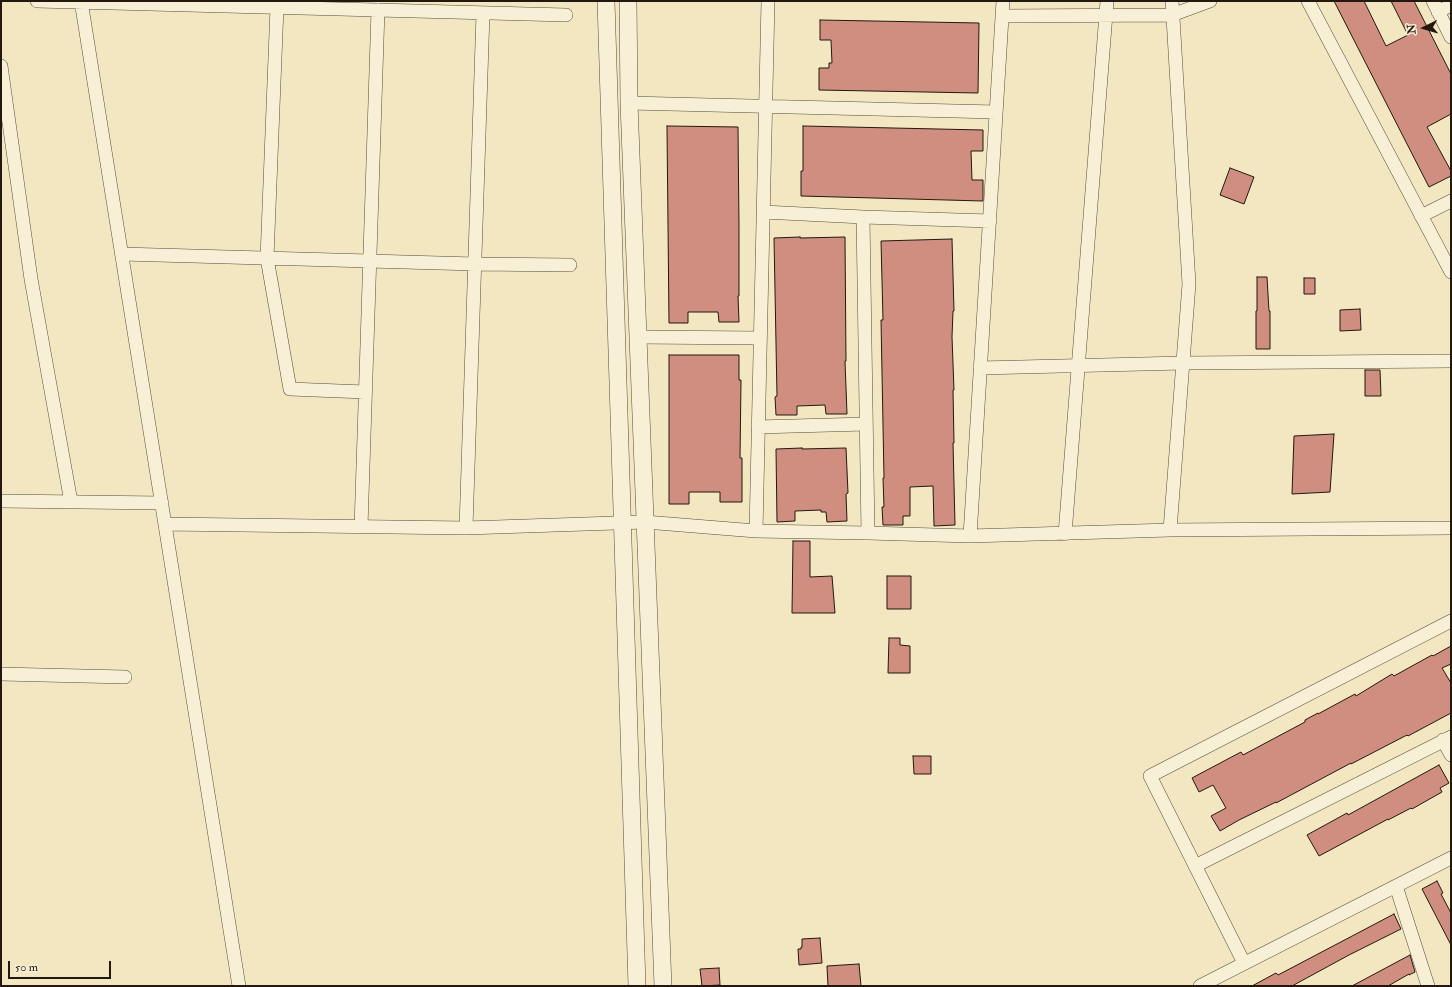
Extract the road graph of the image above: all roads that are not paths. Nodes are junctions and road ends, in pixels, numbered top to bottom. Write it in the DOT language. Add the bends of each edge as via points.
graph roads {
  1 [pos="37,1"];
  2 [pos="606,1"];
  3 [pos="628,1"];
  4 [pos="768,1"];
  5 [pos="1003,1"];
  6 [pos="1107,1"];
  7 [pos="1172,1"];
  8 [pos="1210,1"];
  9 [pos="1308,1"];
  10 [pos="82,2"];
  11 [pos="1451,5"];
  12 [pos="1435,6"];
  13 [pos="277,7"];
  14 [pos="378,10"];
  15 [pos="483,13"];
  16 [pos="566,15"];
  17 [pos="1172,15"];
  18 [pos="1002,16"];
  19 [pos="1106,16"];
  20 [pos="1451,37"];
  21 [pos="1,66"];
  22 [pos="629,103"];
  23 [pos="766,106"];
  24 [pos="996,112"];
  25 [pos="1451,201"];
  26 [pos="763,212"];
  27 [pos="1421,216"];
  28 [pos="863,217"];
  29 [pos="990,221"];
  30 [pos="122,254"];
  31 [pos="267,258"];
  32 [pos="370,261"];
  33 [pos="474,264"];
  34 [pos="570,265"];
  35 [pos="1451,272"];
  36 [pos="638,337"];
  37 [pos="760,338"];
  38 [pos="1451,361"];
  39 [pos="1183,363"];
  40 [pos="1079,366"];
  41 [pos="980,368"];
  42 [pos="365,392"];
  43 [pos="866,424"];
  44 [pos="758,427"];
  45 [pos="1,501"];
  46 [pos="71,502"];
  47 [pos="162,503"];
  48 [pos="645,522"];
  49 [pos="623,523"];
  50 [pos="165,524"];
  51 [pos="361,527"];
  52 [pos="466,528"];
  53 [pos="1451,528"];
  54 [pos="1170,530"];
  55 [pos="756,532"];
  56 [pos="868,533"];
  57 [pos="1066,534"];
  58 [pos="970,536"];
  59 [pos="1451,621"];
  60 [pos="1,674"];
  61 [pos="125,677"];
  62 [pos="1447,738"];
  63 [pos="1451,756"];
  64 [pos="1451,858"];
  65 [pos="1195,866"];
  66 [pos="1396,886"];
  67 [pos="1244,963"];
  68 [pos="239,986"];
  69 [pos="637,986"];
  70 [pos="663,986"];
  71 [pos="1200,986"];
  72 [pos="1428,986"];
  1 -- 10 [label="street"];
  2 -- 49 [label="street"];
  3 -- 22 [label="street"];
  4 -- 23 [label="street"];
  5 -- 18 [label="street"];
  6 -- 19 [label="street"];
  7 -- 17 [label="street"];
  8 -- 17 [label="street"];
  9 -- 27 [label="street"];
  10 -- 13 [label="street"];
  10 -- 30 [label="street"];
  11 -- 12 [label="street"];
  12 -- 20 [label="street"];
  13 -- 14 [label="street"];
  13 -- 31 [label="street"];
  14 -- 15 [label="street"];
  14 -- 32 [label="street"];
  15 -- 16 [label="street"];
  15 -- 33 [label="street"];
  17 -- 19 [label="street"];
  17 -- 39 [label="street" via="1189,284"];
  18 -- 19 [label="street"];
  18 -- 24 [label="street"];
  19 -- 40 [label="street"];
  21 -- 46 [label="street" via="31,279"];
  22 -- 23 [label="street"];
  22 -- 36 [label="street"];
  23 -- 24 [label="street"];
  23 -- 26 [label="street"];
  24 -- 29 [label="street"];
  25 -- 27 [label="street"];
  26 -- 28 [label="street"];
  26 -- 37 [label="street"];
  27 -- 35 [label="street"];
  28 -- 29 [label="street"];
  28 -- 43 [label="street"];
  29 -- 41 [label="street"];
  30 -- 31 [label="street"];
  30 -- 47 [label="street"];
  31 -- 32 [label="street"];
  31 -- 42 [label="street" via="290,389"];
  32 -- 33 [label="street"];
  32 -- 42 [label="street"];
  33 -- 34 [label="street"];
  33 -- 52 [label="street"];
  36 -- 37 [label="street"];
  36 -- 48 [label="street"];
  37 -- 44 [label="street"];
  38 -- 39 [label="street"];
  39 -- 40 [label="street"];
  39 -- 54 [label="street"];
  40 -- 41 [label="street"];
  40 -- 57 [label="street"];
  41 -- 58 [label="street"];
  42 -- 51 [label="street"];
  43 -- 44 [label="street"];
  43 -- 56 [label="street"];
  44 -- 55 [label="street"];
  45 -- 46 [label="street"];
  46 -- 47 [label="street"];
  47 -- 50 [label="street"];
  48 -- 49 [label="street"];
  48 -- 55 [label="street"];
  48 -- 70 [label="street"];
  49 -- 52 [label="street"];
  49 -- 69 [label="street"];
  50 -- 51 [label="street"];
  50 -- 68 [label="street"];
  51 -- 52 [label="street"];
  53 -- 54 [label="street"];
  54 -- 57 [label="street"];
  55 -- 56 [label="street"];
  56 -- 58 [label="street"];
  57 -- 58 [label="street"];
  59 -- 65 [label="street" via="1150,776"];
  60 -- 61 [label="street"];
  62 -- 63 [label="street"];
  62 -- 65 [label="street"];
  64 -- 66 [label="street"];
  65 -- 67 [label="street"];
  66 -- 67 [label="street"];
  66 -- 72 [label="street"];
  67 -- 71 [label="street"];
}
